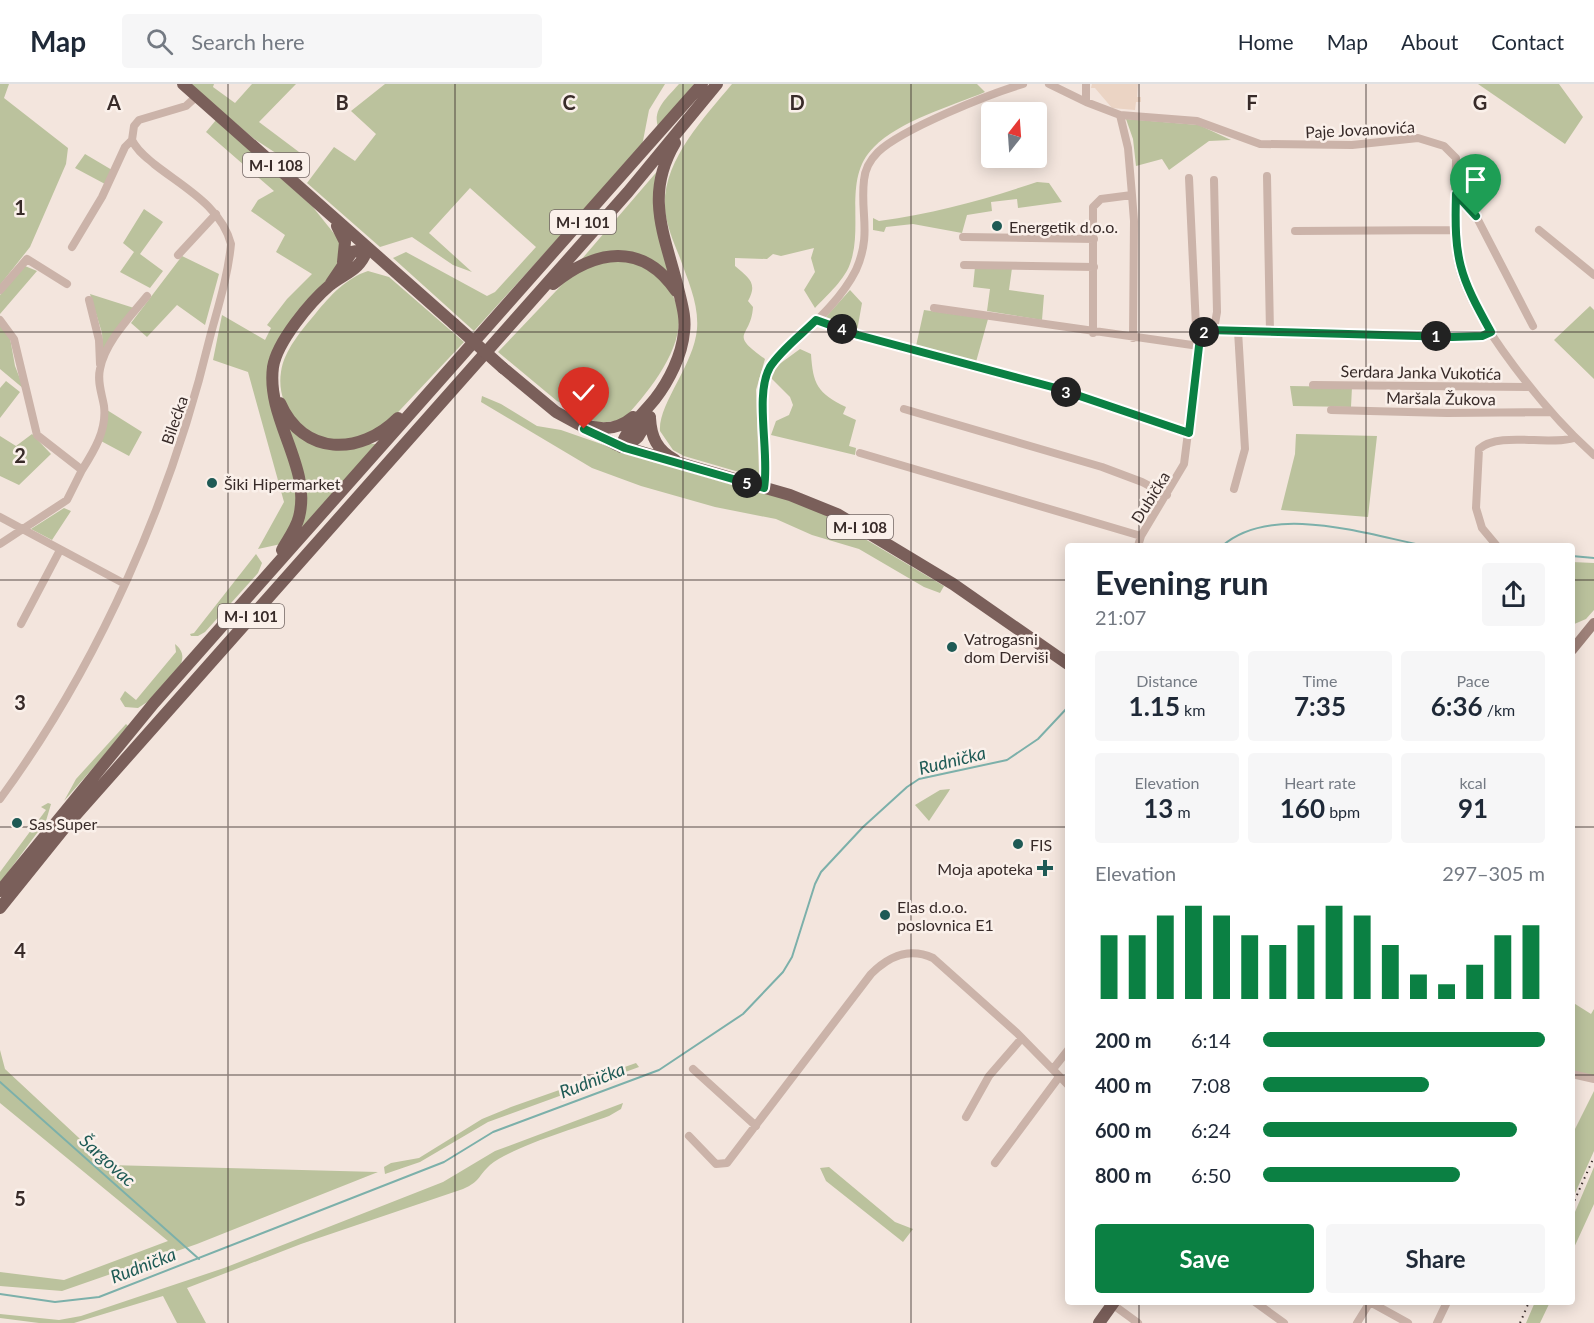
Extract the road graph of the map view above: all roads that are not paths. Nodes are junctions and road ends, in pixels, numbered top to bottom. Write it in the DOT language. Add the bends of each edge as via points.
graph roads {
  1 [pos="183,84"];
  2 [pos="1023,84"];
  3 [pos="1049,84"];
  4 [pos="1086,84"];
  5 [pos="711,85"];
  6 [pos="197,96"];
  7 [pos="1086,102"];
  8 [pos="1120,115"];
  9 [pos="132,140"];
  10 [pos="1267,176"];
  11 [pos="1189,178"];
  12 [pos="1214,180"];
  13 [pos="1456,194"];
  14 [pos="1132,195"];
  15 [pos="216,214"];
  16 [pos="334,220"];
  17 [pos="1455,230"];
  18 [pos="1539,230"];
  19 [pos="1295,231"];
  20 [pos="963,237"];
  21 [pos="1094,239"];
  22 [pos="72,247"];
  23 [pos="367,249"];
  24 [pos="178,255"];
  25 [pos="964,265"];
  26 [pos="348,267"];
  27 [pos="1094,267"];
  28 [pos="394,272"];
  29 [pos="1594,274"];
  30 [pos="67,284"];
  31 [pos="0,290"];
  32 [pos="147,296"];
  33 [pos="680,298"];
  34 [pos="89,300"];
  35 [pos="933,308"];
  36 [pos="0,320"];
  37 [pos="816,320"];
  38 [pos="1533,326"];
  39 [pos="1214,328"];
  40 [pos="507,329"];
  41 [pos="1238,331"];
  42 [pos="1270,332"];
  43 [pos="1491,332"];
  44 [pos="1093,333"];
  45 [pos="1202,333"];
  46 [pos="1133,338"];
  47 [pos="1199,346"];
  48 [pos="461,358"];
  49 [pos="100,369"];
  50 [pos="273,377"];
  51 [pos="1313,385"];
  52 [pos="1530,387"];
  53 [pos="654,399"];
  54 [pos="904,410"];
  55 [pos="1331,410"];
  56 [pos="1550,412"];
  57 [pos="567,418"];
  58 [pos="650,418"];
  59 [pos="1189,433"];
  60 [pos="1574,438"];
  61 [pos="623,448"];
  62 [pos="860,453"];
  63 [pos="1594,455"];
  64 [pos="82,470"];
  65 [pos="706,472"];
  66 [pos="764,488"];
  67 [pos="1234,489"];
  68 [pos="1167,495"];
  69 [pos="0,517"];
  70 [pos="21,530"];
  71 [pos="1141,536"];
  72 [pos="1139,543"];
  73 [pos="1495,543"];
  74 [pos="0,544"];
  75 [pos="60,550"];
  76 [pos="275,568"];
  77 [pos="125,584"];
  78 [pos="1594,623"];
  79 [pos="21,624"];
  80 [pos="1575,646"];
  81 [pos="1065,662"];
  82 [pos="0,799"];
  83 [pos="0,891"];
  84 [pos="0,908"];
  85 [pos="1022,1038"];
  86 [pos="1065,1054"];
  87 [pos="693,1069"];
  88 [pos="1053,1069"];
  89 [pos="1575,1075"];
  90 [pos="1059,1077"];
  91 [pos="1594,1079"];
  92 [pos="1065,1082"];
  93 [pos="966,1117"];
  94 [pos="756,1126"];
  95 [pos="689,1136"];
  96 [pos="995,1163"];
  97 [pos="1112,1305"];
  98 [pos="1116,1305"];
  99 [pos="1262,1305"];
  100 [pos="1368,1305"];
  101 [pos="1375,1305"];
  102 [pos="1446,1305"];
  103 [pos="1099,1323"];
  104 [pos="1138,1323"];
  105 [pos="1284,1323"];
  106 [pos="1357,1323"];
  107 [pos="1408,1323"];
  108 [pos="1437,1323"];
  1 -- 6 [label="main road, M-I 108"];
  2 -- 37 [label="street" via="910,131 872,159 864,181 867,224 859,262 837,297"];
  3 -- 7 [label="street, Paje Jovanovića"];
  4 -- 7 [label="street"];
  5 -- 33 [label="main road" via="673,146 658,192 661,228"];
  5 -- 40 [label="main road, M-I 101" via="627,192"];
  5 -- 48 [label="main road, M-I 101"];
  6 -- 9 [label="street" via="186,106 140,120 134,126"];
  6 -- 16 [label="main road, M-I 108"];
  7 -- 8 [label="street, Paje Jovanovića"];
  8 -- 13 [label="street, Paje Jovanovića" via="1197,121 1260,144 1352,146 1407,138 1429,140 1444,146 1456,158"];
  8 -- 14 [label="street" via="1128,148"];
  9 -- 15 [label="street, Bilećka" via="139,151"];
  9 -- 22 [label="street"];
  10 -- 42 [label="street"];
  11 -- 45 [label="street" via="1197,327"];
  12 -- 39 [label="street"];
  13 -- 17 [label="street, Paje Jovanovića"];
  13 -- 38 [label="street" via="1476,216"];
  14 -- 21 [label="street" via="1101,199 1095,204"];
  14 -- 46 [label="street"];
  15 -- 24 [label="street"];
  15 -- 77 [label="street, Bilećka" via="231,244 198,391 155,514"];
  16 -- 23 [label="main road, M-I 108"];
  16 -- 26 [label="main road" via="345,242"];
  17 -- 19 [label="street"];
  17 -- 43 [label="street, Paje Jovanovića" via="1463,279"];
  18 -- 29 [label="street"];
  20 -- 21 [label="street"];
  21 -- 27 [label="street"];
  23 -- 26 [label="main road" via="352,252"];
  23 -- 28 [label="main road, M-I 108"];
  25 -- 27 [label="street"];
  26 -- 28 [label="main road" via="373,265"];
  26 -- 50 [label="main road" via="289,332 277,354"];
  27 -- 44 [label="street"];
  28 -- 57 [label="main road, M-I 108, bridge" via="538,399"];
  30 -- 31 [label="street" via="27,259"];
  32 -- 49 [label="street" via="114,339"];
  33 -- 40 [label="main road" via="648,262 608,256 575,267"];
  33 -- 53 [label="main road" via="684,332 681,348"];
  34 -- 49 [label="street" via="99,340"];
  35 -- 44 [label="street"];
  36 -- 64 [label="street" via="14,339 37,435"];
  37 -- 59 [label="street" via="1056,388"];
  37 -- 66 [label="street" via="774,362 765,381"];
  39 -- 41 [label="street"];
  39 -- 45 [label="street"];
  40 -- 84 [label="main road, M-I 101" via="66,826"];
  41 -- 42 [label="street"];
  41 -- 67 [label="street" via="1245,449"];
  42 -- 43 [label="street" via="1473,337"];
  43 -- 52 [label="street, Paje Jovanovića"];
  44 -- 46 [label="street"];
  45 -- 47 [label="street, Dubička"];
  46 -- 47 [label="street"];
  47 -- 59 [label="street, Dubička"];
  48 -- 50 [label="main road" via="449,363 387,429 349,445 324,443 296,428 280,404"];
  48 -- 76 [label="main road, M-I 101"];
  49 -- 64 [label="street" via="102,426 96,447"];
  50 -- 76 [label="main road" via="274,406 295,463 301,495 298,520"];
  51 -- 52 [label="street, Serdara Janka Vukotića"];
  52 -- 56 [label="street, Paje Jovanovića"];
  53 -- 57 [label="main road" via="623,425 609,429"];
  53 -- 58 [label="main road"];
  53 -- 61 [label="main road" via="627,431"];
  54 -- 68 [label="street" via="1102,467"];
  55 -- 56 [label="street, Maršala Žukova"];
  56 -- 60 [label="street, Paje Jovanovića"];
  57 -- 61 [label="main road, M-I 108"];
  58 -- 61 [label="main road" via="638,437"];
  58 -- 65 [label="main road" via="656,445 669,456"];
  59 -- 68 [label="street, Dubička" via="1184,464"];
  60 -- 63 [label="street, Paje Jovanovića"];
  60 -- 73 [label="street" via="1505,441 1479,449 1476,508 1482,528"];
  61 -- 65 [label="main road, M-I 108"];
  62 -- 71 [label="street"];
  64 -- 70 [label="street" via="68,500"];
  65 -- 66 [label="main road, M-I 108"];
  66 -- 81 [label="main road, M-I 108" via="815,504 859,526 969,594"];
  68 -- 71 [label="street, Dubička"];
  69 -- 70 [label="street"];
  70 -- 74 [label="street"];
  70 -- 75 [label="street"];
  71 -- 72 [label="street, Dubička"];
  75 -- 77 [label="street"];
  75 -- 79 [label="street"];
  76 -- 83 [label="main road, M-I 101" via="154,704"];
  77 -- 82 [label="street, Bilećka" via="44,733"];
  78 -- 80 [label="main road"];
  85 -- 88 [label="street"];
  85 -- 93 [label="street" via="990,1076"];
  85 -- 94 [label="street" via="933,958 920,953 898,954 872,974"];
  86 -- 88 [label="street"];
  87 -- 94 [label="street"];
  88 -- 90 [label="street"];
  89 -- 91 [label="street"];
  90 -- 92 [label="street"];
  90 -- 96 [label="street"];
  94 -- 95 [label="street" via="732,1158 720,1165"];
  97 -- 103 [label="main road"];
  98 -- 104 [label="street"];
  99 -- 105 [label="street"];
  100 -- 106 [label="street"];
  101 -- 107 [label="street"];
  102 -- 108 [label="street"];
}
